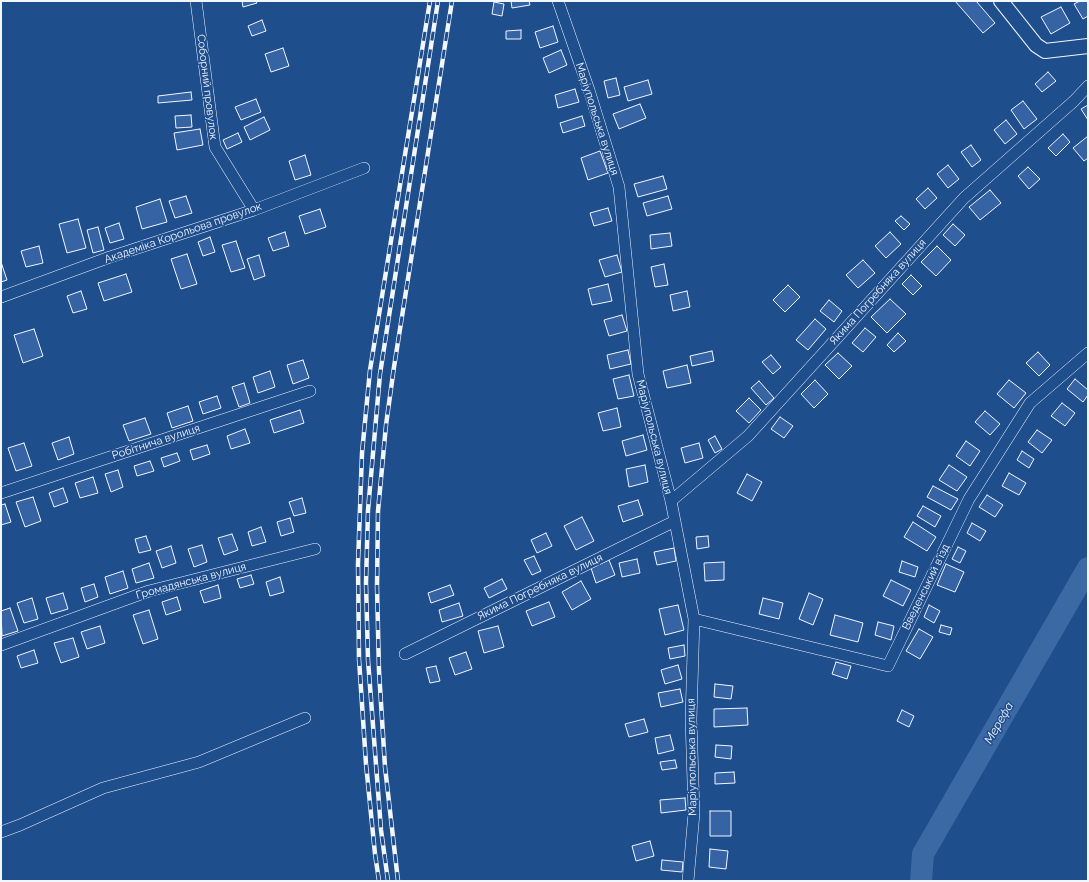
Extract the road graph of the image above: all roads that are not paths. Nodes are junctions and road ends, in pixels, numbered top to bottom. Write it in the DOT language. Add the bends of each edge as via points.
graph roads {
  1 [pos="196,1"];
  2 [pos="558,1"];
  3 [pos="1001,1"];
  4 [pos="1088,46"];
  5 [pos="1088,86"];
  6 [pos="364,168"];
  7 [pos="254,210"];
  8 [pos="1,297"];
  9 [pos="1088,353"];
  10 [pos="310,391"];
  11 [pos="1,494"];
  12 [pos="671,501"];
  13 [pos="675,521"];
  14 [pos="315,549"];
  15 [pos="694,619"];
  16 [pos="1,645"];
  17 [pos="405,654"];
  18 [pos="305,718"];
  19 [pos="1,832"];
  20 [pos="688,881"];
  1 -- 7 [label="street, Соборний провулок" via="215,147"];
  2 -- 12 [label="street, Маріупольська вулиця" via="619,187 638,374"];
  3 -- 4 [label="street" via="1036,44 1045,51"];
  5 -- 12 [label="street, Якима Погребняка вулиця" via="964,198 748,436"];
  6 -- 7 [label="street, Академіка Корольова провулок"];
  7 -- 8 [label="street, Академіка Корольова провулок" via="110,257"];
  9 -- 15 [label="street, Введенський в'їзд" via="1030,403 969,499 888,666"];
  10 -- 11 [label="street, Робітнича вулиця"];
  12 -- 13 [label="street, Маріупольська вулиця"];
  13 -- 15 [label="street, Маріупольська вулиця"];
  13 -- 17 [label="street, Якима Погребняка вулиця"];
  14 -- 16 [label="street, Громадянська вулиця" via="149,591"];
  15 -- 20 [label="street, Маріупольська вулиця" via="691,720 694,813"];
  18 -- 19 [label="street" via="199,762 103,788"];
}
